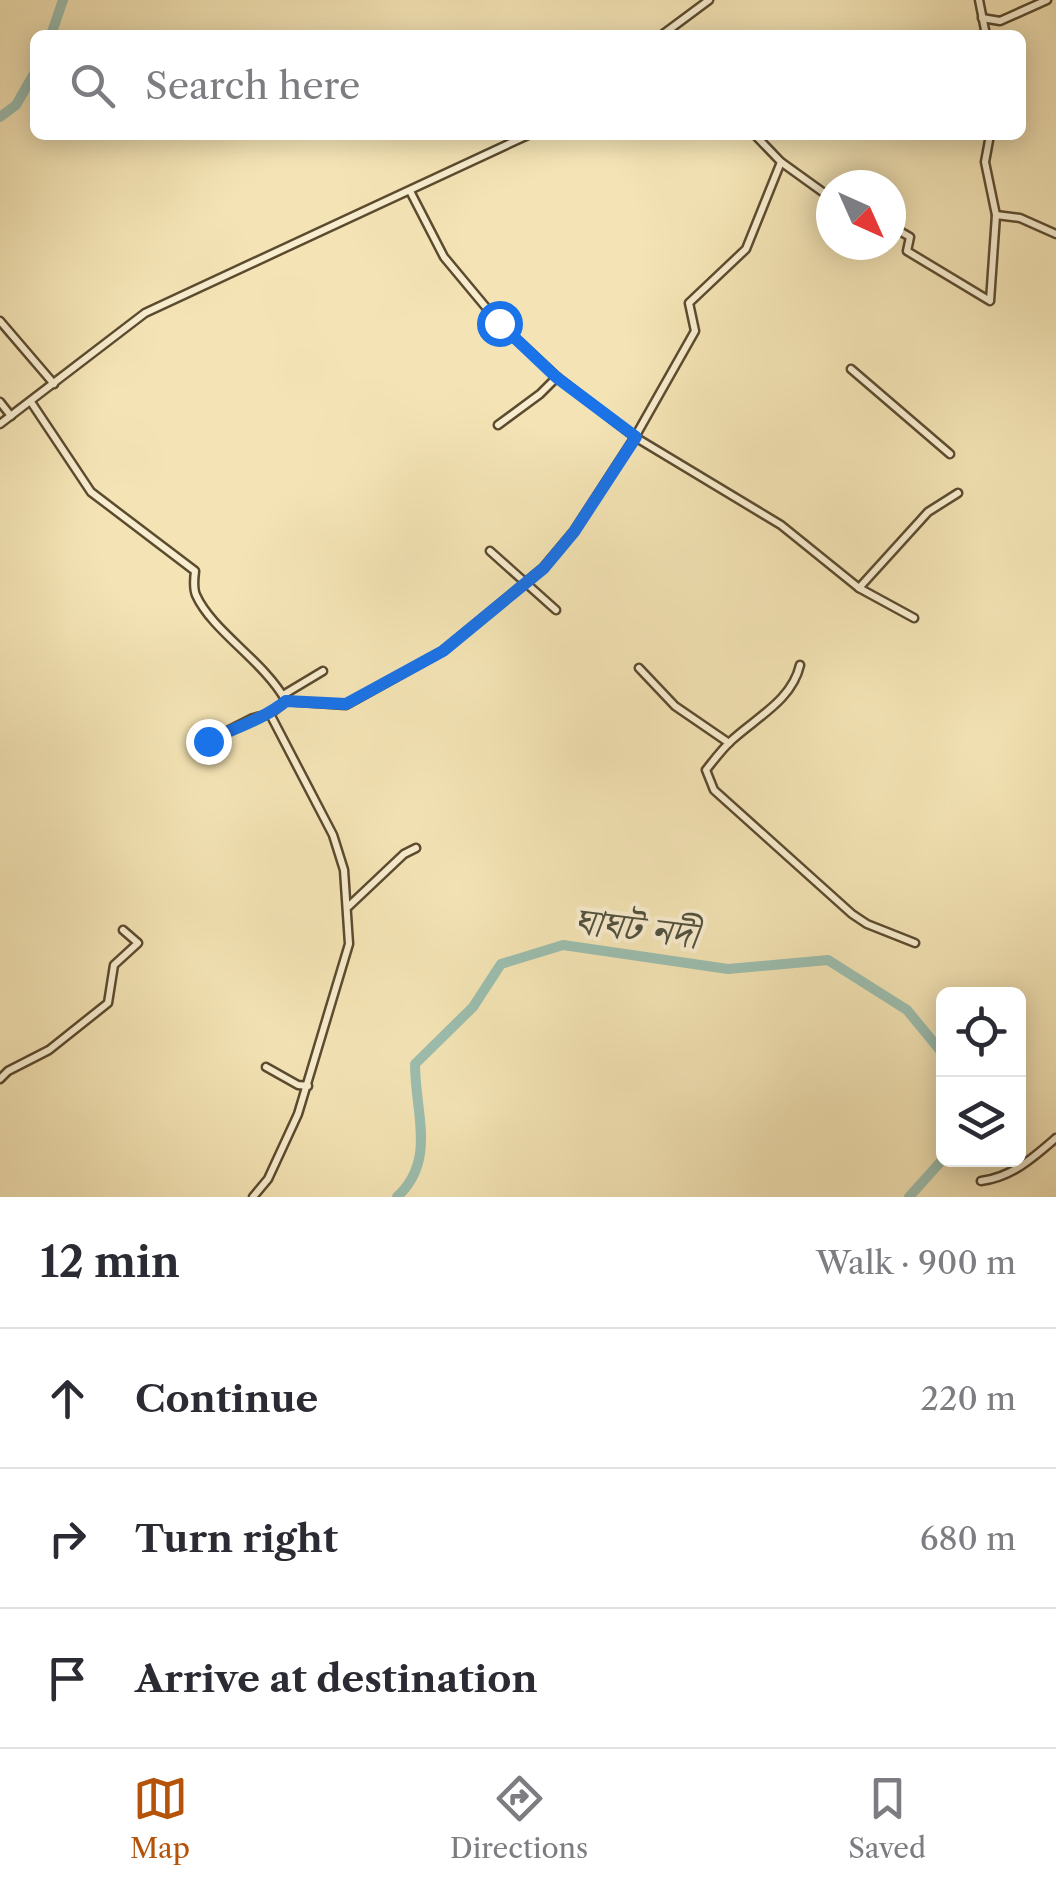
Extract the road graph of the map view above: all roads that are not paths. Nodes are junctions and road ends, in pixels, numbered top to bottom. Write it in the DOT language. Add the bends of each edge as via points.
graph roads {
  1 [pos="709,0"];
  2 [pos="979,0"];
  3 [pos="1047,0"];
  4 [pos="982,18"];
  5 [pos="669,30"];
  6 [pos="985,30"];
  7 [pos="517,140"];
  8 [pos="760,140"];
  9 [pos="989,140"];
  10 [pos="780,162"];
  11 [pos="816,187"];
  12 [pos="410,191"];
  13 [pos="996,214"];
  14 [pos="1056,234"];
  15 [pos="906,235"];
  16 [pos="0,321"];
  17 [pos="851,369"];
  18 [pos="556,377"];
  19 [pos="54,384"];
  20 [pos="0,402"];
  21 [pos="31,402"];
  22 [pos="11,416"];
  23 [pos="0,424"];
  24 [pos="498,424"];
  25 [pos="636,437"];
  26 [pos="950,454"];
  27 [pos="958,492"];
  28 [pos="490,551"];
  29 [pos="526,582"];
  30 [pos="859,588"];
  31 [pos="556,610"];
  32 [pos="914,618"];
  33 [pos="800,666"];
  34 [pos="639,668"];
  35 [pos="323,671"];
  36 [pos="285,698"];
  37 [pos="270,714"];
  38 [pos="208,741"];
  39 [pos="729,743"];
  40 [pos="416,848"];
  41 [pos="348,906"];
  42 [pos="123,930"];
  43 [pos="915,943"];
  44 [pos="266,1067"];
  45 [pos="0,1079"];
  46 [pos="308,1086"];
  47 [pos="1056,1138"];
  48 [pos="981,1182"];
  49 [pos="253,1197"];
  1 -- 5 [label="street"];
  2 -- 4 [label="street"];
  3 -- 4 [label="street" via="1000,21"];
  4 -- 6 [label="street"];
  7 -- 12 [label="street"];
  8 -- 10 [label="street"];
  9 -- 13 [label="street" via="985,162"];
  10 -- 11 [label="street"];
  10 -- 25 [label="street" via="746,248 689,303 695,331"];
  12 -- 18 [label="street" via="444,257"];
  12 -- 19 [label="street" via="145,312"];
  13 -- 14 [label="street"];
  13 -- 15 [label="street" via="990,301 907,250"];
  16 -- 19 [label="street"];
  17 -- 26 [label="street"];
  18 -- 24 [label="street"];
  18 -- 25 [label="street"];
  19 -- 21 [label="street"];
  20 -- 22 [label="street"];
  21 -- 22 [label="street"];
  21 -- 36 [label="street" via="90,492 195,571 194,592"];
  22 -- 23 [label="street"];
  25 -- 29 [label="street" via="574,532"];
  25 -- 30 [label="street" via="781,525"];
  27 -- 30 [label="street" via="928,512"];
  28 -- 29 [label="street"];
  29 -- 31 [label="street"];
  29 -- 36 [label="street" via="443,651 346,704"];
  30 -- 32 [label="street"];
  33 -- 39 [label="street" via="786,694"];
  34 -- 39 [label="street" via="674,706"];
  35 -- 36 [label="street"];
  36 -- 37 [label="street"];
  37 -- 38 [label="street"];
  37 -- 41 [label="street" via="333,835"];
  39 -- 43 [label="street" via="706,770 714,790 852,914"];
  40 -- 41 [label="street"];
  41 -- 46 [label="street" via="349,944"];
  42 -- 45 [label="street" via="138,943 114,965 108,1003"];
  44 -- 46 [label="street"];
  46 -- 49 [label="street" via="268,1179"];
  47 -- 48 [label="street" via="1029,1162"];
}
